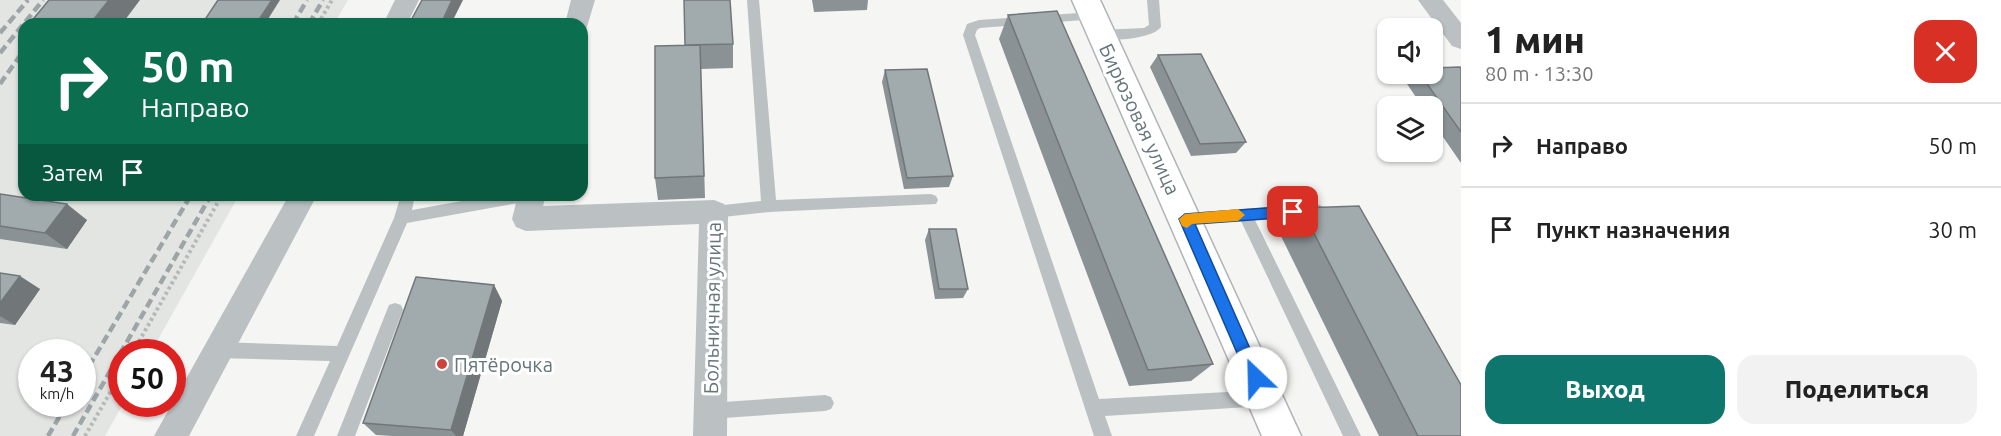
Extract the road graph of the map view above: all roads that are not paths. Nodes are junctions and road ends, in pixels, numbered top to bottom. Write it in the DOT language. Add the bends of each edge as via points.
graph roads {
  1 [pos="407,0"];
  2 [pos="583,0"];
  3 [pos="753,0"];
  4 [pos="1153,0"];
  5 [pos="1430,0"];
  6 [pos="1093,17"];
  7 [pos="398,18"];
  8 [pos="578,18"];
  9 [pos="1461,39"];
  10 [pos="300,201"];
  11 [pos="406,201"];
  12 [pos="497,201"];
  13 [pos="530,201"];
  14 [pos="931,201"];
  15 [pos="770,206"];
  16 [pos="1328,210"];
  17 [pos="714,212"];
  18 [pos="1245,214"];
  19 [pos="402,218"];
  20 [pos="1185,219"];
  21 [pos="395,310"];
  22 [pos="216,350"];
  23 [pos="340,354"];
  24 [pos="1264,398"];
  25 [pos="825,403"];
  26 [pos="1093,408"];
  27 [pos="710,424"];
  28 [pos="171,436"];
  29 [pos="305,436"];
  30 [pos="346,436"];
  31 [pos="1102,436"];
  32 [pos="1282,436"];
  33 [pos="1352,436"];
  1 -- 7 [label="street"];
  2 -- 8 [label="street"];
  3 -- 15 [label="lane"];
  4 -- 6 [label="lane" via="1155,27 1147,32"];
  5 -- 9 [label="street"];
  6 -- 20 [label="main road, Бирюзовая улица"];
  6 -- 26 [label="lane" via="979,24 971,27 969,35"];
  10 -- 22 [label="street"];
  11 -- 19 [label="lane"];
  12 -- 19 [label="lane"];
  13 -- 17 [label="street, Больничная улица" via="526,219"];
  14 -- 15 [label="lane"];
  15 -- 17 [label="lane"];
  16 -- 18 [label="lane"];
  17 -- 27 [label="street, Больничная улица"];
  18 -- 20 [label="lane"];
  18 -- 33 [label="lane"];
  19 -- 23 [label="lane"];
  20 -- 24 [label="main road, Бирюзовая улица"];
  21 -- 30 [label="lane"];
  22 -- 23 [label="lane"];
  22 -- 28 [label="street"];
  23 -- 29 [label="lane"];
  24 -- 26 [label="lane"];
  24 -- 32 [label="main road, Бирюзовая улица"];
  25 -- 27 [label="lane"];
  26 -- 31 [label="lane"];
}
